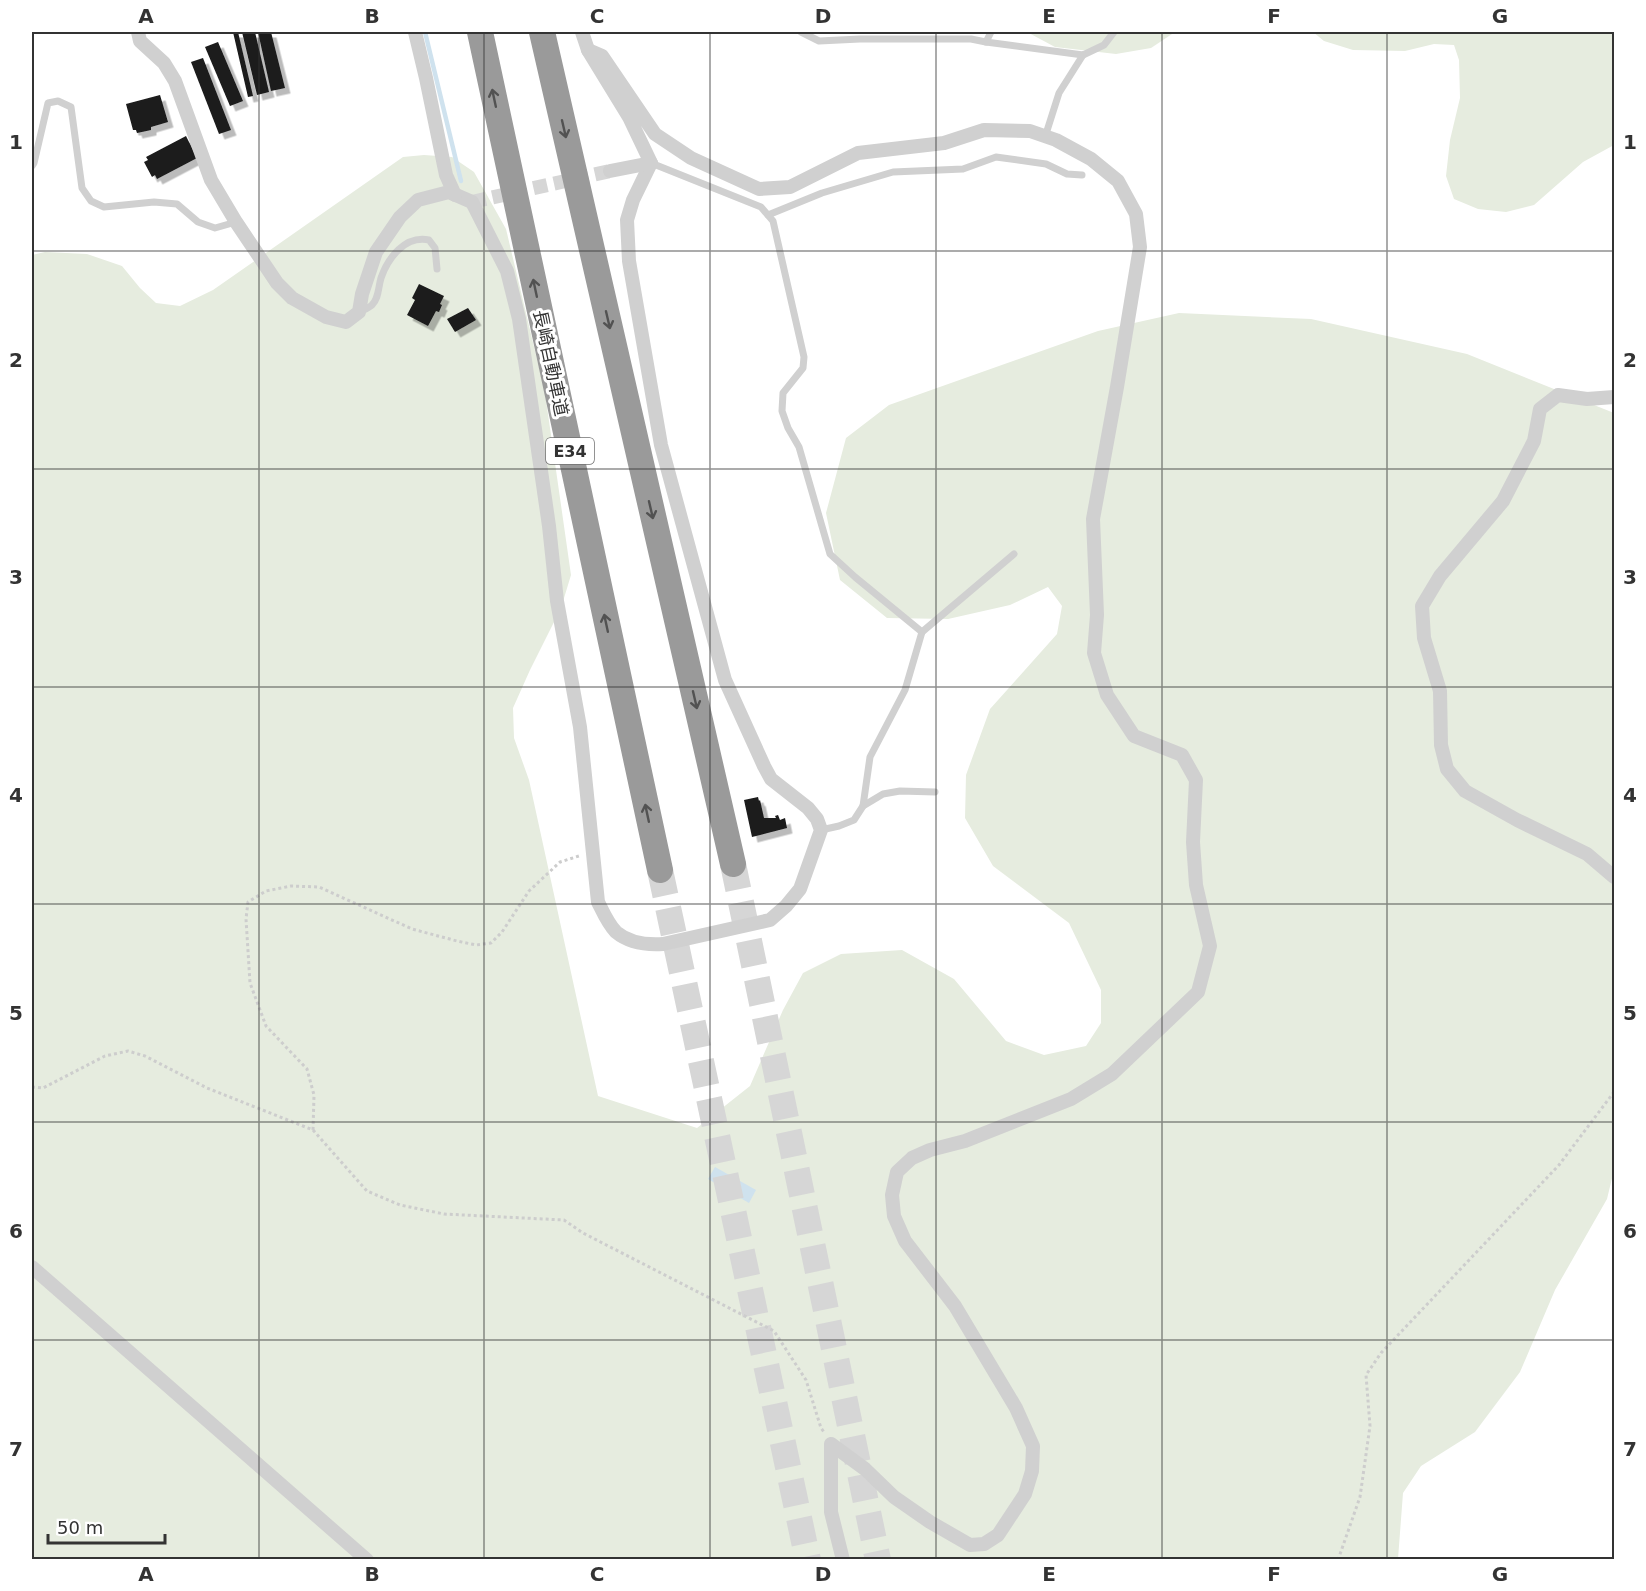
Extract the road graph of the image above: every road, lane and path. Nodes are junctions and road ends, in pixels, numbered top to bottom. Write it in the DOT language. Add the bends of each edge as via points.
graph roads {
  1 [pos="138,32"];
  2 [pos="415,32"];
  3 [pos="480,32"];
  4 [pos="542,32"];
  5 [pos="582,32"];
  6 [pos="801,32"];
  7 [pos="991,32"];
  8 [pos="1114,32"];
  9 [pos="986,42"];
  10 [pos="588,50"];
  11 [pos="1083,55"];
  12 [pos="1045,136"];
  13 [pos="651,163"];
  14 [pos="32,166"];
  15 [pos="610,171"];
  16 [pos="1082,175"];
  17 [pos="455,195"];
  18 [pos="768,215"];
  19 [pos="236,222"];
  20 [pos="437,269"];
  21 [pos="359,312"];
  22 [pos="1614,397"];
  23 [pos="1014,554"];
  24 [pos="922,632"];
  25 [pos="935,792"];
  26 [pos="863,806"];
  27 [pos="821,830"];
  28 [pos="592,851"];
  29 [pos="733,864"];
  30 [pos="660,870"];
  31 [pos="1614,877"];
  32 [pos="32,1087"];
  33 [pos="1614,1092"];
  34 [pos="313,1130"];
  35 [pos="32,1267"];
  36 [pos="831,1444"];
  37 [pos="367,1560"];
  38 [pos="843,1560"];
  39 [pos="1338,1560"];
  1 -- 19 [label="street" via="140,41 164,63 175,81 211,180"];
  2 -- 17 [label="street" via="446,175"];
  30 -- 3 [label="highway, 長崎自動車道 / E34, one-way"];
  4 -- 29 [label="highway, one-way"];
  5 -- 10 [label="street"];
  6 -- 9 [label="lane" via="819,41"];
  7 -- 9 [label="lane"];
  8 -- 11 [label="lane" via="1104,45"];
  9 -- 11 [label="lane"];
  10 -- 12 [label="street" via="602,56 655,134 691,158 759,189 790,187 858,153 944,143 984,130 1030,131"];
  10 -- 13 [label="street" via="629,117"];
  11 -- 12 [label="lane" via="1059,93"];
  12 -- 36 [label="street" via="1091,159 1118,181 1136,214 1140,247 1093,519 1097,615 1094,653 1107,695 1134,735 1182,755 1196,780 1196,885 1210,946 1198,992 1112,1074 1071,1100 965,1141 930,1150 912,1158 897,1172 892,1195 894,1216 905,1241 955,1306 1016,1407 1033,1446 1032,1471 1025,1494 998,1535 984,1544 970,1545 894,1497"];
  13 -- 15 [label="street"];
  13 -- 18 [label="lane" via="761,207"];
  13 -- 27 [label="street" via="627,220 629,261 661,445 725,680 771,779 808,808"];
  14 -- 19 [label="lane" via="48,103 58,101 71,107 82,188 91,201 104,207 177,204 198,222 215,228"];
  16 -- 18 [label="lane" via="1067,174 1047,164 996,157 963,169 893,172 822,193"];
  17 -- 21 [label="street" via="449,192 418,200 400,217 376,252"];
  17 -- 28 [label="street" via="472,202 507,271 519,319 557,601 580,727"];
  18 -- 24 [label="lane" via="773,221 804,357 803,368 783,393 782,411 799,447 830,554"];
  19 -- 21 [label="street" via="277,283 292,298 326,317 346,322"];
  20 -- 21 [label="lane" via="435,249 429,240 420,238 409,243 393,254 378,294 371,305"];
  22 -- 31 [label="street" via="1558,395 1540,409 1534,441 1503,501 1440,576 1422,606 1424,638 1440,691 1441,745 1447,769 1465,791 1587,854"];
  23 -- 24 [label="lane"];
  24 -- 26 [label="lane" via="905,690 870,757"];
  25 -- 26 [label="lane" via="882,794"];
  26 -- 27 [label="lane" via="854,820"];
  27 -- 28 [label="street" via="800,889 770,920 663,944 646,945 616,933 598,902"];
  28 -- 34 [label="path" via="560,862 529,891 502,932 491,942 476,945 412,928 319,886 266,891 248,902 250,983 266,1026 307,1069 314,1095"];
  32 -- 34 [label="path" via="43,1088 105,1056 128,1051 207,1088"];
  33 -- 39 [label="path" via="1559,1165 1381,1353 1366,1375 1370,1426 1360,1497"];
  34 -- 36 [label="path" via="368,1191 400,1205 444,1214 564,1220 774,1331 806,1380 821,1428"];
  35 -- 37 [label="street"];
  36 -- 38 [label="street" via="831,1512"];
}
